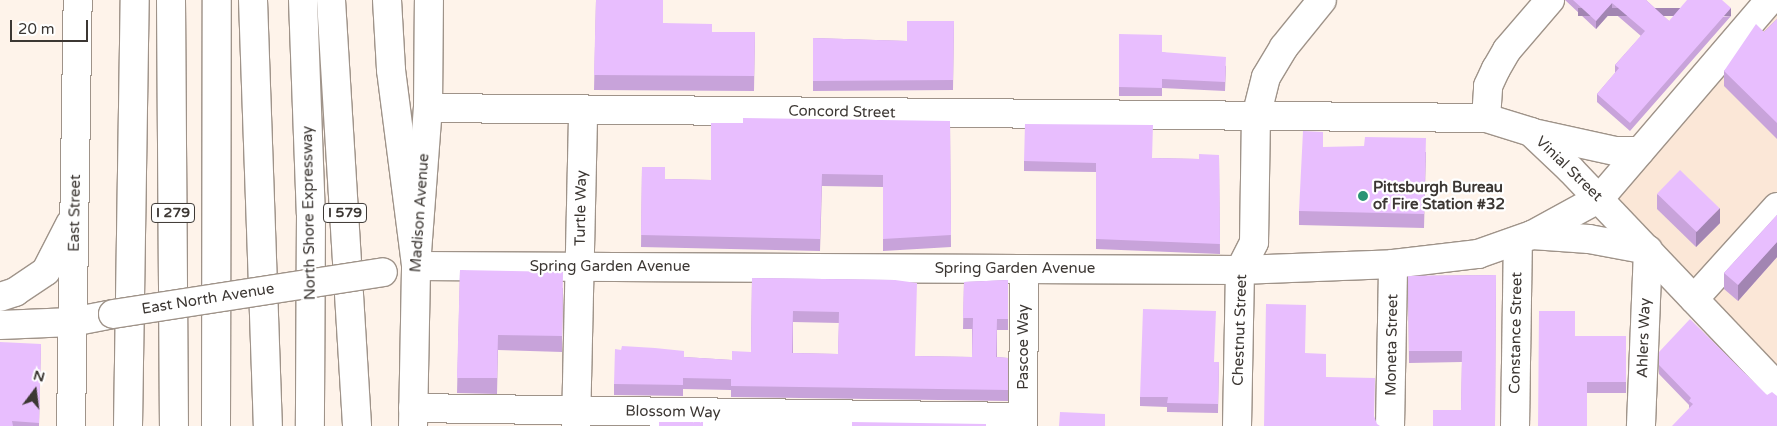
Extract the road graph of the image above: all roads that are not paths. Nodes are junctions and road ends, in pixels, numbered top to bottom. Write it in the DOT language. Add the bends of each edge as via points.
graph roads {
  1 [pos="78,0"];
  2 [pos="135,0"];
  3 [pos="171,0"];
  4 [pos="217,0"];
  5 [pos="253,0"];
  6 [pos="303,0"];
  7 [pos="331,0"];
  8 [pos="387,0"];
  9 [pos="428,0"];
  10 [pos="1322,0"];
  11 [pos="1550,0"];
  12 [pos="1770,0"];
  13 [pos="428,108"];
  14 [pos="583,109"];
  15 [pos="1256,117"];
  16 [pos="1486,118"];
  17 [pos="1530,132"];
  18 [pos="1640,151"];
  19 [pos="1600,198"];
  20 [pos="1777,207"];
  21 [pos="75,211"];
  22 [pos="1525,238"];
  23 [pos="1648,250"];
  24 [pos="1393,264"];
  25 [pos="416,266"];
  26 [pos="579,266"];
  27 [pos="1024,269"];
  28 [pos="1240,270"];
  29 [pos="0,297"];
  30 [pos="1694,298"];
  31 [pos="72,322"];
  32 [pos="0,325"];
  33 [pos="1777,386"];
  34 [pos="413,417"];
  35 [pos="576,418"];
  36 [pos="1023,422"];
  37 [pos="71,426"];
  38 [pos="128,426"];
  39 [pos="174,426"];
  40 [pos="216,426"];
  41 [pos="268,426"];
  42 [pos="310,426"];
  43 [pos="357,426"];
  44 [pos="1237,426"];
  45 [pos="1390,426"];
  46 [pos="1515,426"];
  47 [pos="1641,426"];
  1 -- 21 [label="main road, East Street"];
  2 -- 38 [label="main road"];
  3 -- 39 [label="main road, I 279"];
  4 -- 40 [label="main road"];
  5 -- 41 [label="main road"];
  6 -- 42 [label="main road, North Shore Expressway" via="311,214"];
  7 -- 43 [label="main road, I 579"];
  8 -- 25 [label="main road" via="391,70"];
  9 -- 13 [label="main road, Madison Avenue"];
  10 -- 15 [label="main road, Chestnut Street" via="1284,47 1266,78"];
  11 -- 16 [label="main road" via="1507,50 1496,69 1488,86"];
  12 -- 18 [label="main road"];
  13 -- 14 [label="main road, Concord Street"];
  13 -- 25 [label="main road, Madison Avenue"];
  14 -- 15 [label="main road, Concord Street"];
  14 -- 26 [label="main road, Turtle Way"];
  15 -- 16 [label="main road, Vinial Street"];
  15 -- 28 [label="main road, Chestnut Street" via="1254,242"];
  16 -- 17 [label="main road, Vinial Street"];
  17 -- 18 [label="main road" via="1615,151"];
  17 -- 19 [label="main road, Vinial Street"];
  18 -- 19 [label="main road"];
  19 -- 22 [label="main road, Spring Garden Avenue"];
  19 -- 23 [label="main road, Vinial Street"];
  20 -- 30 [label="main road"];
  21 -- 29 [label="main road" via="59,252 46,270 15,292"];
  21 -- 31 [label="main road, East Street"];
  22 -- 23 [label="main road" via="1589,239"];
  22 -- 24 [label="main road, Spring Garden Avenue" via="1478,254"];
  22 -- 46 [label="main road, Constance Street"];
  23 -- 30 [label="main road, Vinial Street"];
  23 -- 47 [label="main road, Ahlers Way"];
  24 -- 28 [label="main road, Spring Garden Avenue"];
  24 -- 45 [label="main road, Moneta Street"];
  25 -- 26 [label="main road, Spring Garden Avenue"];
  25 -- 31 [label="main road, East North Avenue, bridge"];
  25 -- 34 [label="main road, Madison Avenue"];
  26 -- 27 [label="main road, Spring Garden Avenue"];
  26 -- 35 [label="main road, Turtle Way"];
  27 -- 28 [label="main road, Spring Garden Avenue"];
  27 -- 36 [label="main road, Pascoe Way"];
  28 -- 44 [label="main road, Chestnut Street"];
  30 -- 33 [label="main road, Vinial Street"];
  31 -- 32 [label="main road, East North Avenue"];
  31 -- 37 [label="main road, East Street"];
  34 -- 35 [label="main road, Blossom Way"];
  35 -- 36 [label="main road, Blossom Way"];
}
